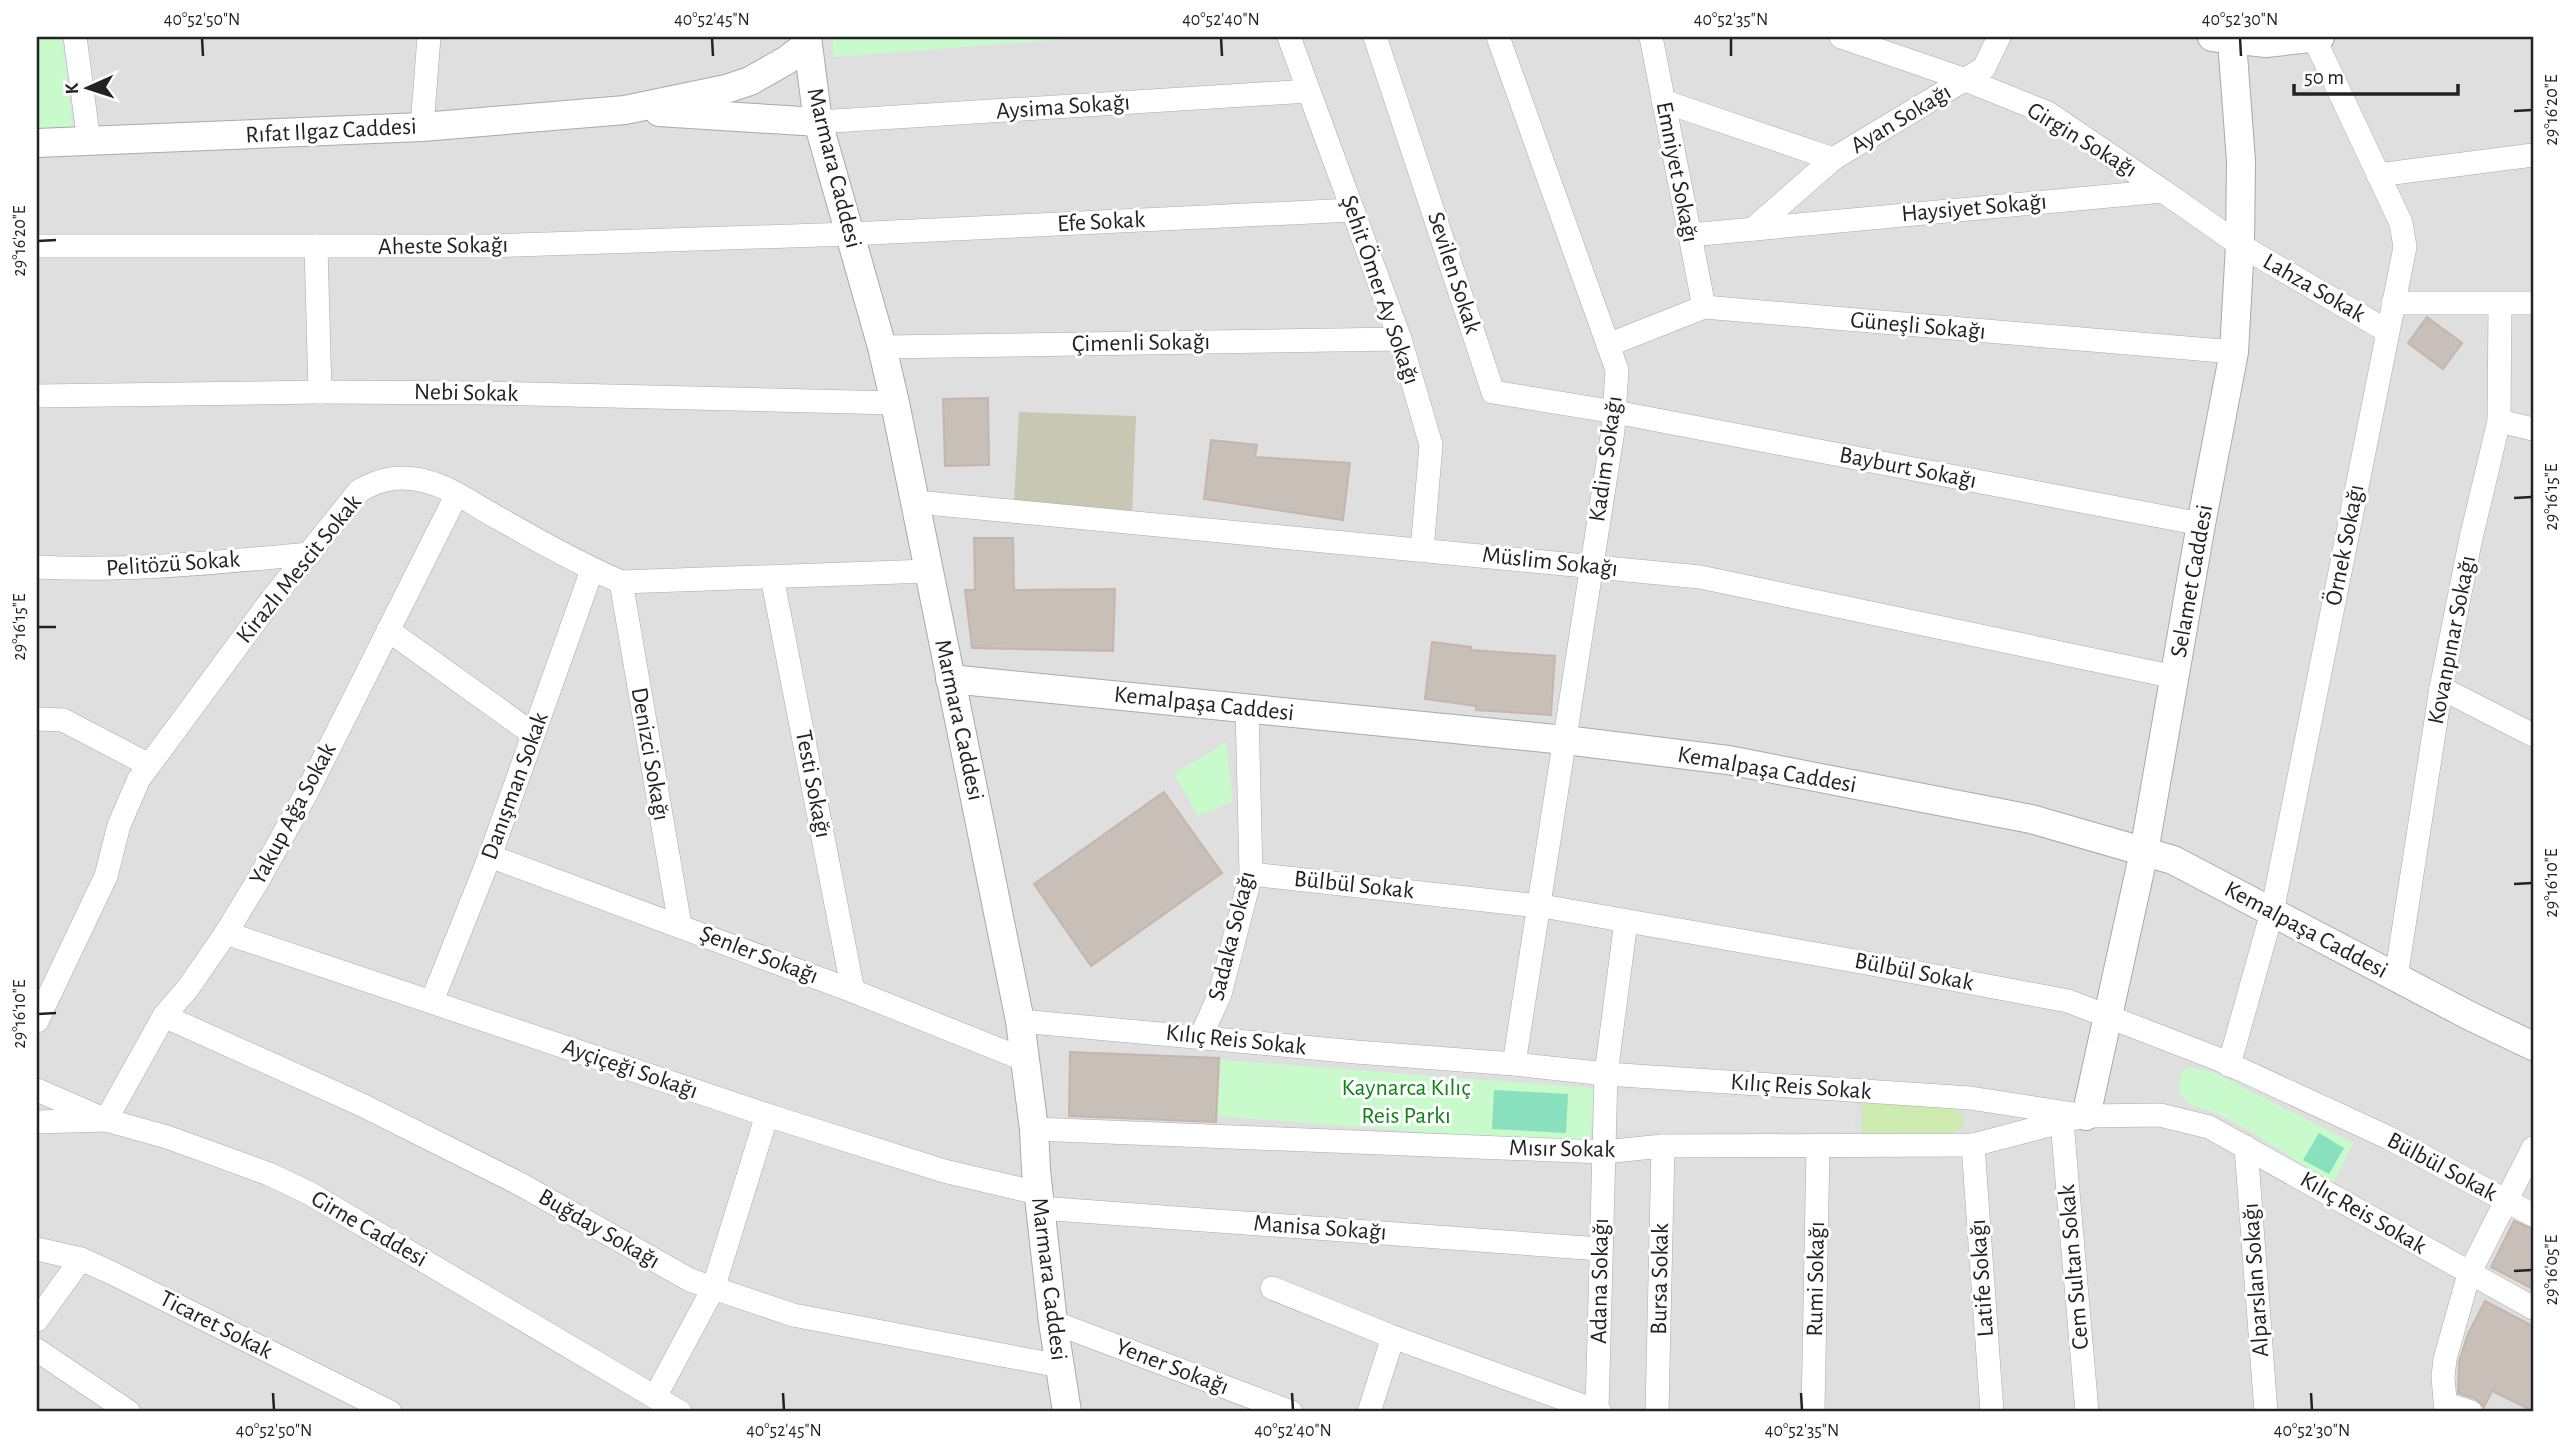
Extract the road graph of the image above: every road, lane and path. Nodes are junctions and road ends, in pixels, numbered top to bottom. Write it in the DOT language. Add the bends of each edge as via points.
graph roads {
  1 [pos="75,37"];
  2 [pos="429,37"];
  3 [pos="1289,37"];
  4 [pos="1375,37"];
  5 [pos="1497,37"];
  6 [pos="1651,37"];
  7 [pos="1841,37"];
  8 [pos="1999,37"];
  9 [pos="2317,37"];
  10 [pos="2222,39"];
  11 [pos="807,41"];
  12 [pos="1966,80"];
  13 [pos="1308,91"];
  14 [pos="1663,101"];
  15 [pos="625,110"];
  16 [pos="818,122"];
  17 [pos="422,127"];
  18 [pos="89,142"];
  19 [pos="37,143"];
  20 [pos="2533,155"];
  21 [pos="1833,159"];
  22 [pos="2378,174"];
  23 [pos="2164,191"];
  24 [pos="1353,210"];
  25 [pos="1753,229"];
  26 [pos="849,233"];
  27 [pos="1690,234"];
  28 [pos="2240,245"];
  29 [pos="37,246"];
  30 [pos="316,246"];
  31 [pos="2393,303"];
  32 [pos="2533,303"];
  33 [pos="2500,304"];
  34 [pos="1704,307"];
  35 [pos="2387,331"];
  36 [pos="1400,339"];
  37 [pos="1608,345"];
  38 [pos="882,347"];
  39 [pos="2234,352"];
  40 [pos="320,392"];
  41 [pos="37,396"];
  42 [pos="895,403"];
  43 [pos="1615,412"];
  44 [pos="2499,421"];
  45 [pos="2533,429"];
  46 [pos="457,494"];
  47 [pos="916,502"];
  48 [pos="2201,524"];
  49 [pos="1422,550"];
  50 [pos="310,554"];
  51 [pos="1591,566"];
  52 [pos="37,567"];
  53 [pos="592,570"];
  54 [pos="928,571"];
  55 [pos="772,577"];
  56 [pos="621,582"];
  57 [pos="388,630"];
  58 [pos="2175,677"];
  59 [pos="950,679"];
  60 [pos="2441,688"];
  61 [pos="1247,708"];
  62 [pos="37,719"];
  63 [pos="533,734"];
  64 [pos="2533,735"];
  65 [pos="1565,740"];
  66 [pos="149,765"];
  67 [pos="2144,852"];
  68 [pos="490,856"];
  69 [pos="1251,874"];
  70 [pos="1538,906"];
  71 [pos="2273,912"];
  72 [pos="1626,921"];
  73 [pos="680,925"];
  74 [pos="226,933"];
  75 [pos="2396,977"];
  76 [pos="853,991"];
  77 [pos="432,1000"];
  78 [pos="164,1016"];
  79 [pos="2109,1017"];
  80 [pos="37,1021"];
  81 [pos="1020,1021"];
  82 [pos="1201,1036"];
  83 [pos="2533,1046"];
  84 [pos="1025,1060"];
  85 [pos="1514,1063"];
  86 [pos="2230,1065"];
  87 [pos="1606,1074"];
  88 [pos="37,1090"];
  89 [pos="767,1115"];
  90 [pos="106,1119"];
  91 [pos="2074,1119"];
  92 [pos="37,1122"];
  93 [pos="1034,1129"];
  94 [pos="1973,1145"];
  95 [pos="1663,1146"];
  96 [pos="1818,1146"];
  97 [pos="2246,1147"];
  98 [pos="2533,1148"];
  99 [pos="1603,1152"];
  100 [pos="1039,1200"];
  101 [pos="2505,1200"];
  102 [pos="2533,1215"];
  103 [pos="37,1249"];
  104 [pos="1600,1249"];
  105 [pos="81,1259"];
  106 [pos="2469,1274"];
  107 [pos="1272,1288"];
  108 [pos="713,1289"];
  109 [pos="2533,1308"];
  110 [pos="37,1320"];
  111 [pos="1053,1322"];
  112 [pos="1393,1336"];
  113 [pos="37,1350"];
  114 [pos="1060,1366"];
  115 [pos="655,1397"];
  116 [pos="2446,1408"];
  117 [pos="1598,1411"];
  118 [pos="129,1412"];
  119 [pos="390,1412"];
  120 [pos="680,1412"];
  121 [pos="1067,1412"];
  122 [pos="1291,1412"];
  123 [pos="1369,1412"];
  124 [pos="1657,1412"];
  125 [pos="1813,1412"];
  126 [pos="1992,1412"];
  127 [pos="2087,1412"];
  128 [pos="2266,1412"];
  129 [pos="2471,1412"];
  1 -- 18 [label="street"];
  2 -- 17 [label="street"];
  3 -- 13 [label="street, Şehit Ömer Ay Sokağı"];
  4 -- 43 [label="street, Sevilen Sokak" via="1493,392"];
  5 -- 37 [label="street, Kadim Sokağı"];
  6 -- 14 [label="street, Emniyet Sokağı"];
  7 -- 12 [label="street, Girgin Sokağı"];
  8 -- 12 [label="street, Ayan Sokağı" via="1984,68"];
  9 -- 10 [label="street" via="2266,43"];
  9 -- 22 [label="street, Örnek Sokağı"];
  10 -- 28 [label="street, Selamet Caddesi" via="2241,161"];
  11 -- 15 [label="street, Rıfat Ilgaz Caddesi" via="787,60 750,81"];
  11 -- 16 [label="street, Marmara Caddesi"];
  12 -- 21 [label="street, Ayan Sokağı"];
  12 -- 23 [label="street, Girgin Sokağı" via="2048,113"];
  13 -- 16 [label="street, Aysima Sokağı"];
  13 -- 24 [label="street, Şehit Ömer Ay Sokağı"];
  14 -- 21 [label="street, Ayan Sokağı"];
  14 -- 27 [label="street, Emniyet Sokağı"];
  15 -- 16 [label="street, Rıfat Ilgaz Caddesi"];
  15 -- 17 [label="street, Rıfat Ilgaz Caddesi"];
  16 -- 26 [label="street, Marmara Caddesi"];
  17 -- 18 [label="street, Rıfat Ilgaz Caddesi"];
  18 -- 19 [label="street, Rıfat Ilgaz Caddesi"];
  20 -- 22 [label="street"];
  21 -- 25 [label="street"];
  22 -- 31 [label="street, Örnek Sokağı" via="2401,223 2405,247"];
  23 -- 25 [label="street, Haysiyet Sokağı"];
  23 -- 28 [label="street"];
  24 -- 26 [label="street, Efe Sokak"];
  24 -- 36 [label="street, Şehit Ömer Ay Sokağı"];
  25 -- 27 [label="street, Haysiyet Sokağı"];
  26 -- 30 [label="street, Aheste Sokağı" via="487,246"];
  26 -- 38 [label="street, Marmara Caddesi"];
  27 -- 34 [label="street, Emniyet Sokağı"];
  28 -- 35 [label="street, Lahza Sokak"];
  28 -- 39 [label="street, Selamet Caddesi"];
  29 -- 30 [label="street, Aheste Sokağı"];
  30 -- 40 [label="street"];
  31 -- 33 [label="street"];
  31 -- 35 [label="street, Örnek Sokağı"];
  32 -- 33 [label="street"];
  33 -- 44 [label="street, Kovanpınar Sokağı"];
  34 -- 37 [label="street, Güneşli Sokağı"];
  34 -- 39 [label="street, Güneşli Sokağı"];
  35 -- 71 [label="street, Örnek Sokağı"];
  36 -- 38 [label="street, Çimenli Sokağı"];
  36 -- 49 [label="street, Şehit Ömer Ay Sokağı" via="1430,446"];
  37 -- 43 [label="street, Kadim Sokağı" via="1617,370"];
  38 -- 42 [label="street, Marmara Caddesi"];
  39 -- 48 [label="street, Selamet Caddesi"];
  40 -- 41 [label="street, Nebi Sokak"];
  40 -- 42 [label="street, Nebi Sokak"];
  42 -- 47 [label="street, Marmara Caddesi"];
  43 -- 48 [label="street, Bayburt Sokağı"];
  43 -- 51 [label="street, Kadim Sokağı"];
  44 -- 45 [label="street"];
  44 -- 60 [label="street, Kovanpınar Sokağı"];
  46 -- 50 [label="street, Kirazlı Mescit Sokak" via="427,481 376,481 359,491"];
  46 -- 53 [label="street, Kirazlı Mescit Sokak"];
  46 -- 57 [label="street, Yakup Ağa Sokak"];
  47 -- 49 [label="street, Müslim Sokağı"];
  47 -- 54 [label="street, Marmara Caddesi"];
  48 -- 58 [label="street, Selamet Caddesi"];
  49 -- 51 [label="street, Müslim Sokağı"];
  50 -- 52 [label="street, Pelitözü Sokak" via="174,566"];
  50 -- 66 [label="street, Kirazlı Mescit Sokak"];
  51 -- 58 [label="street, Müslim Sokağı" via="1700,577"];
  51 -- 65 [label="street, Kadim Sokağı"];
  53 -- 56 [label="street, Kirazlı Mescit Sokak"];
  53 -- 63 [label="street, Danışman Sokak"];
  54 -- 55 [label="street, Kirazlı Mescit Sokak"];
  54 -- 59 [label="street, Marmara Caddesi"];
  55 -- 56 [label="street, Kirazlı Mescit Sokak"];
  55 -- 76 [label="street, Testi Sokağı"];
  56 -- 73 [label="street, Denizci Sokağı"];
  57 -- 63 [label="street"];
  57 -- 74 [label="street, Yakup Ağa Sokak" via="306,794"];
  58 -- 67 [label="street, Selamet Caddesi"];
  59 -- 61 [label="street, Kemalpaşa Caddesi"];
  59 -- 81 [label="street, Marmara Caddesi"];
  60 -- 64 [label="street"];
  60 -- 75 [label="street, Kovanpınar Sokağı"];
  61 -- 65 [label="street, Kemalpaşa Caddesi"];
  61 -- 69 [label="street, Sadaka Sokağı"];
  62 -- 66 [label="street" via="63,720"];
  63 -- 68 [label="street, Danışman Sokak"];
  65 -- 67 [label="street, Kemalpaşa Caddesi" via="1728,760 2031,819"];
  65 -- 70 [label="street, Kadim Sokağı"];
  66 -- 80 [label="street, Kirazlı Mescit Sokak" via="119,825 106,876"];
  67 -- 71 [label="street, Kemalpaşa Caddesi" via="2173,860"];
  67 -- 79 [label="street, Selamet Caddesi"];
  68 -- 73 [label="street, Şenler Sokağı"];
  68 -- 77 [label="street, Danışman Sokak"];
  69 -- 70 [label="street, Bülbül Sokak"];
  69 -- 82 [label="street, Sadaka Sokağı" via="1220,994"];
  70 -- 72 [label="street, Bülbül Sokak"];
  70 -- 85 [label="street, Kadim Sokağı"];
  71 -- 75 [label="street, Kemalpaşa Caddesi"];
  71 -- 86 [label="street, Örnek Sokağı"];
  72 -- 79 [label="street, Bülbül Sokak" via="2068,1001"];
  72 -- 87 [label="street, Adana Sokağı"];
  73 -- 76 [label="street, Şenler Sokağı"];
  74 -- 77 [label="street, Ayçiçeği Sokağı"];
  74 -- 78 [label="street, Yakup Ağa Sokak"];
  75 -- 83 [label="street, Kemalpaşa Caddesi"];
  76 -- 84 [label="street, Şenler Sokağı"];
  77 -- 89 [label="street, Ayçiçeği Sokağı"];
  78 -- 90 [label="street, Yakup Ağa Sokak"];
  78 -- 108 [label="street, Buğday Sokağı" via="386,1117"];
  79 -- 86 [label="street, Bülbül Sokak"];
  79 -- 91 [label="street, Selamet Caddesi"];
  81 -- 82 [label="street, Kılıç Reis Sokak"];
  81 -- 84 [label="street, Marmara Caddesi"];
  82 -- 85 [label="street, Kılıç Reis Sokak"];
  84 -- 93 [label="street, Marmara Caddesi"];
  85 -- 87 [label="street, Kılıç Reis Sokak"];
  86 -- 101 [label="street, Bülbül Sokak" via="2389,1138"];
  87 -- 91 [label="street, Kılıç Reis Sokak" via="1970,1098"];
  87 -- 99 [label="street, Adana Sokağı"];
  88 -- 90 [label="street, Girne Caddesi"];
  89 -- 100 [label="street, Ayçiçeği Sokağı"];
  89 -- 108 [label="street"];
  90 -- 92 [label="street"];
  90 -- 115 [label="street, Girne Caddesi" via="249,1166 309,1193"];
  91 -- 94 [label="street, Mısır Sokak"];
  91 -- 97 [label="street, Kılıç Reis Sokak" via="2160,1115 2209,1127"];
  91 -- 127 [label="street, Cem Sultan Sokak"];
  93 -- 99 [label="street, Mısır Sokak"];
  93 -- 100 [label="street, Marmara Caddesi"];
  94 -- 96 [label="street, Mısır Sokak"];
  94 -- 126 [label="street, Latife Sokağı"];
  95 -- 96 [label="street, Mısır Sokak"];
  95 -- 99 [label="street, Mısır Sokak"];
  95 -- 124 [label="street, Bursa Sokak"];
  96 -- 125 [label="street, Rumi Sokağı"];
  97 -- 106 [label="street, Kılıç Reis Sokak"];
  97 -- 128 [label="street, Alparslan Sokağı"];
  98 -- 101 [label="street"];
  99 -- 104 [label="street, Adana Sokağı"];
  100 -- 104 [label="street, Manisa Sokağı"];
  100 -- 111 [label="street, Marmara Caddesi"];
  101 -- 102 [label="street, Bülbül Sokak"];
  101 -- 106 [label="street"];
  103 -- 105 [label="street, Ticaret Sokak"];
  104 -- 117 [label="street, Adana Sokağı"];
  105 -- 110 [label="street"];
  105 -- 119 [label="street, Ticaret Sokak"];
  106 -- 109 [label="street, Kılıç Reis Sokak"];
  106 -- 116 [label="street" via="2445,1359"];
  107 -- 112 [label="street"];
  108 -- 114 [label="street, Buğday Sokağı" via="793,1315"];
  108 -- 115 [label="street"];
  111 -- 114 [label="street, Marmara Caddesi"];
  111 -- 122 [label="street, Yener Sokağı"];
  112 -- 117 [label="street"];
  112 -- 123 [label="street"];
  113 -- 118 [label="street"];
  114 -- 121 [label="street, Marmara Caddesi"];
  115 -- 120 [label="street, Girne Caddesi"];
  116 -- 129 [label="street"];
}
